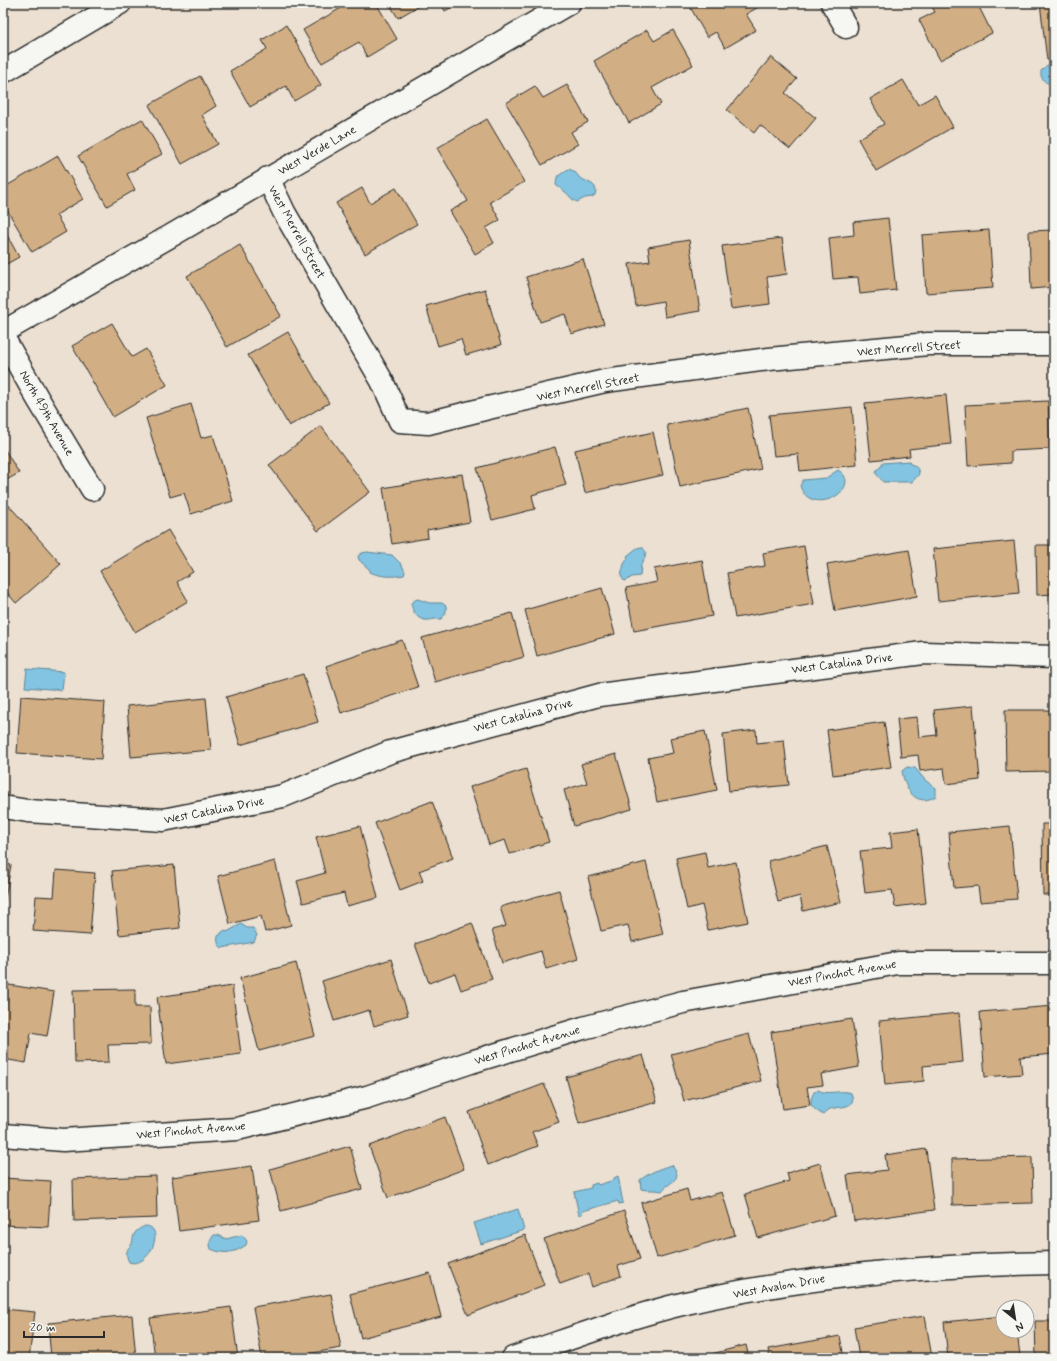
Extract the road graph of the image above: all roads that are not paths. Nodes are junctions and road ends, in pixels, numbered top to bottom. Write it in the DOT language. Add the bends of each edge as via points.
graph roads {
  1 [pos="120,3"];
  2 [pos="569,3"];
  3 [pos="832,3"];
  4 [pos="846,27"];
  5 [pos="3,72"];
  6 [pos="268,178"];
  7 [pos="3,332"];
  8 [pos="3,337"];
  9 [pos="1054,344"];
  10 [pos="92,489"];
  11 [pos="1054,658"];
  12 [pos="3,807"];
  13 [pos="1054,963"];
  14 [pos="3,1135"];
  15 [pos="1054,1264"];
  16 [pos="513,1358"];
  1 -- 5 [label="street"];
  2 -- 6 [label="street, West Verde Lane"];
  3 -- 4 [label="street"];
  6 -- 7 [label="street, West Verde Lane"];
  6 -- 9 [label="street, West Merrell Street" via="284,212 382,381 400,421 428,423 605,381 770,359 928,344"];
  8 -- 10 [label="street, North 49th Avenue"];
  11 -- 12 [label="street, West Catalina Drive" via="923,653 599,695 390,752 283,796 163,820"];
  13 -- 14 [label="street, West Pinchot Avenue" via="898,963 683,1002 575,1030 367,1098 237,1129 63,1140"];
  15 -- 16 [label="street, West Avalon Drive" via="993,1264 905,1269 811,1280 685,1304 603,1327"];
}
